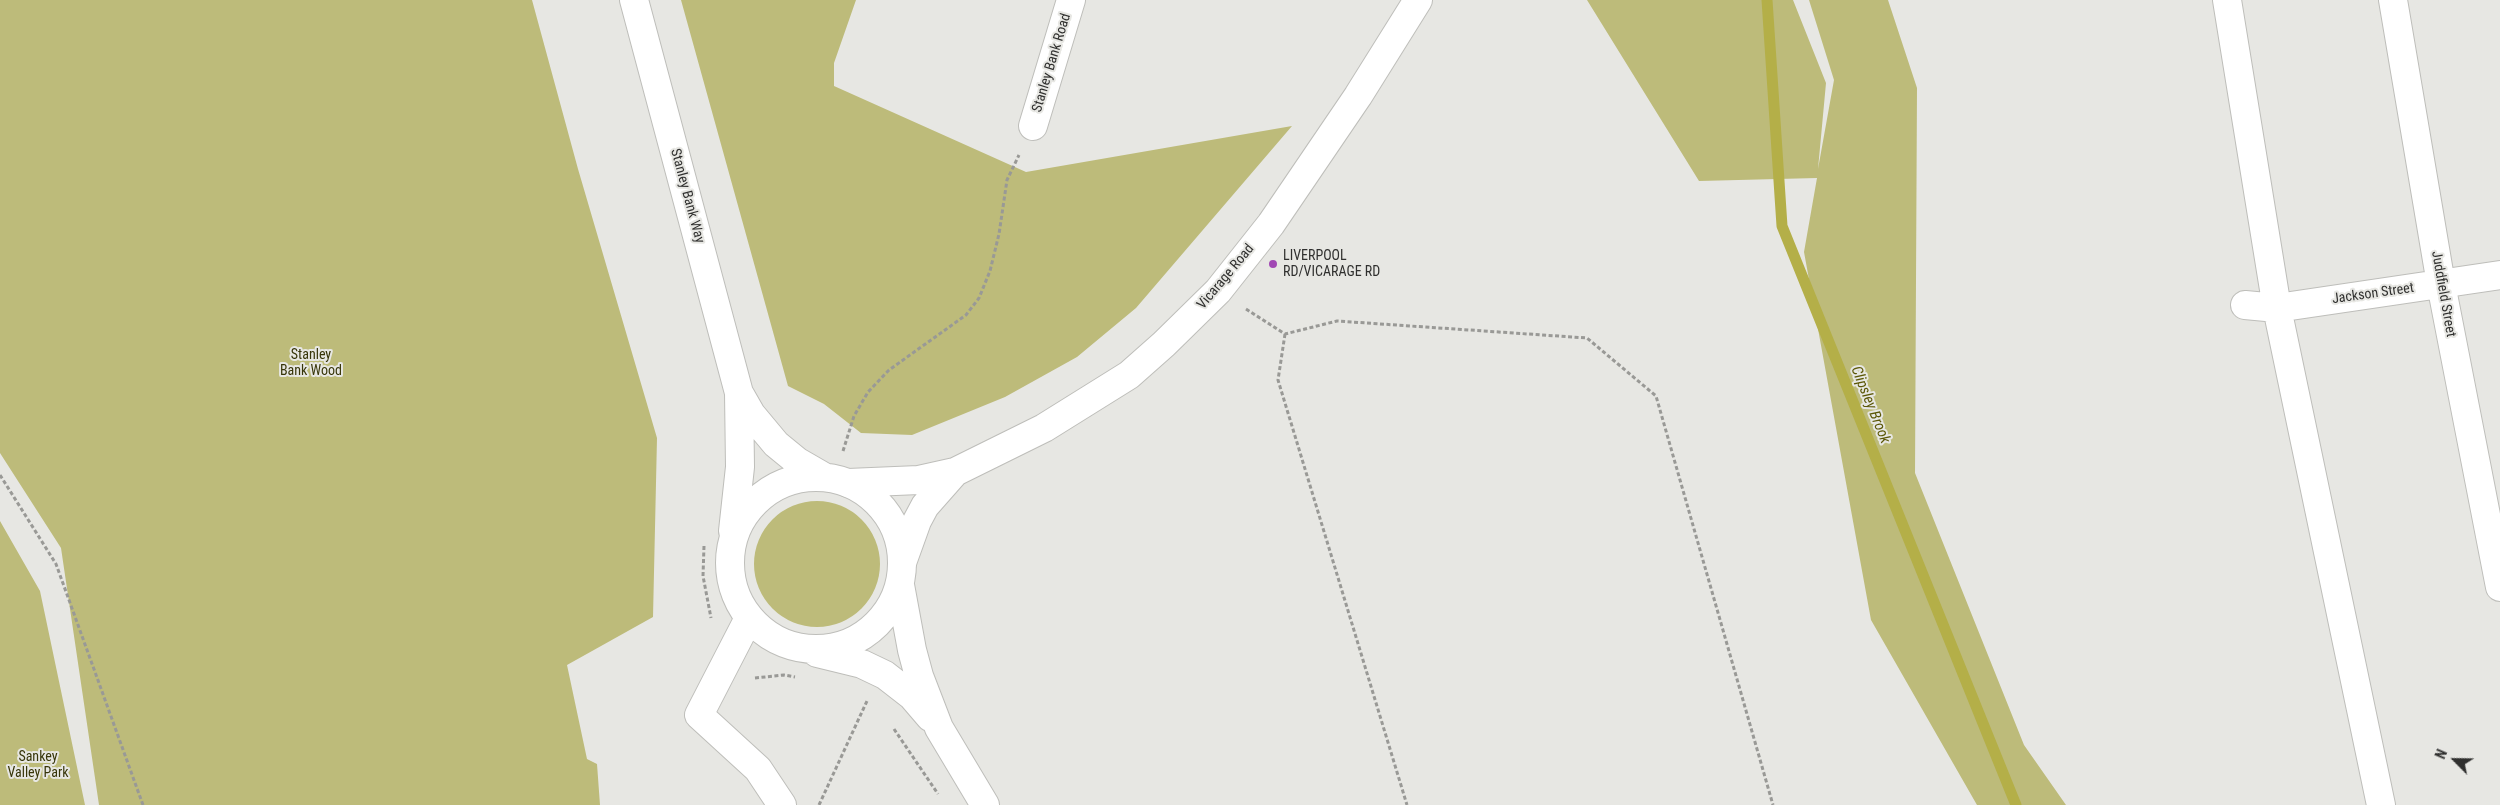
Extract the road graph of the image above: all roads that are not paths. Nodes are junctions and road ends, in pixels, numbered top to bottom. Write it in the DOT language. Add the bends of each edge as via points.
graph roads {
  1 [pos="634,0"];
  2 [pos="1071,0"];
  3 [pos="1418,0"];
  4 [pos="2227,0"];
  5 [pos="2393,0"];
  6 [pos="1033,126"];
  7 [pos="2500,275"];
  8 [pos="2441,284"];
  9 [pos="2245,305"];
  10 [pos="2277,308"];
  11 [pos="740,393"];
  12 [pos="955,472"];
  13 [pos="836,480"];
  14 [pos="731,545"];
  15 [pos="901,572"];
  16 [pos="2500,587"];
  17 [pos="749,618"];
  18 [pos="796,647"];
  19 [pos="940,728"];
  20 [pos="782,805"];
  21 [pos="985,805"];
  22 [pos="2381,805"];
  1 -- 11 [label="main road, Stanley Bank Way"];
  2 -- 6 [label="main road, Stanley Bank Road"];
  3 -- 12 [label="main road, Vicarage Road" via="1358,96 1271,224 1218,291 1129,375 1044,428"];
  4 -- 10 [label="main road"];
  5 -- 8 [label="main road, Juddfield Street"];
  7 -- 8 [label="main road, Jackson Street"];
  8 -- 10 [label="main road, Jackson Street"];
  8 -- 16 [label="main road, Juddfield Street"];
  9 -- 10 [label="main road, Jackson Street"];
  10 -- 22 [label="main road"];
  11 -- 13 [label="main road, Stanley Bank Way" via="751,414 776,444 798,462"];
  11 -- 14 [label="main road, Stanley Bank Way" via="740,468"];
  12 -- 13 [label="main road, Vicarage Road" via="919,480"];
  12 -- 15 [label="main road, Vicarage Road" via="925,506"];
  13 -- 14 [label="main road" via="800,478 777,486 756,501 740,521"];
  13 -- 15 [label="main road" via="870,495 886,513 898,535"];
  14 -- 17 [label="main road" via="730,571 736,596"];
  15 -- 18 [label="main road" via="890,608 874,627 851,642 823,649"];
  15 -- 19 [label="main road" via="912,650"];
  17 -- 18 [label="main road" via="770,636"];
  17 -- 20 [label="main road" via="700,714 758,770"];
  18 -- 19 [label="main road" via="862,664 885,675 912,696"];
  19 -- 21 [label="main road"];
}
